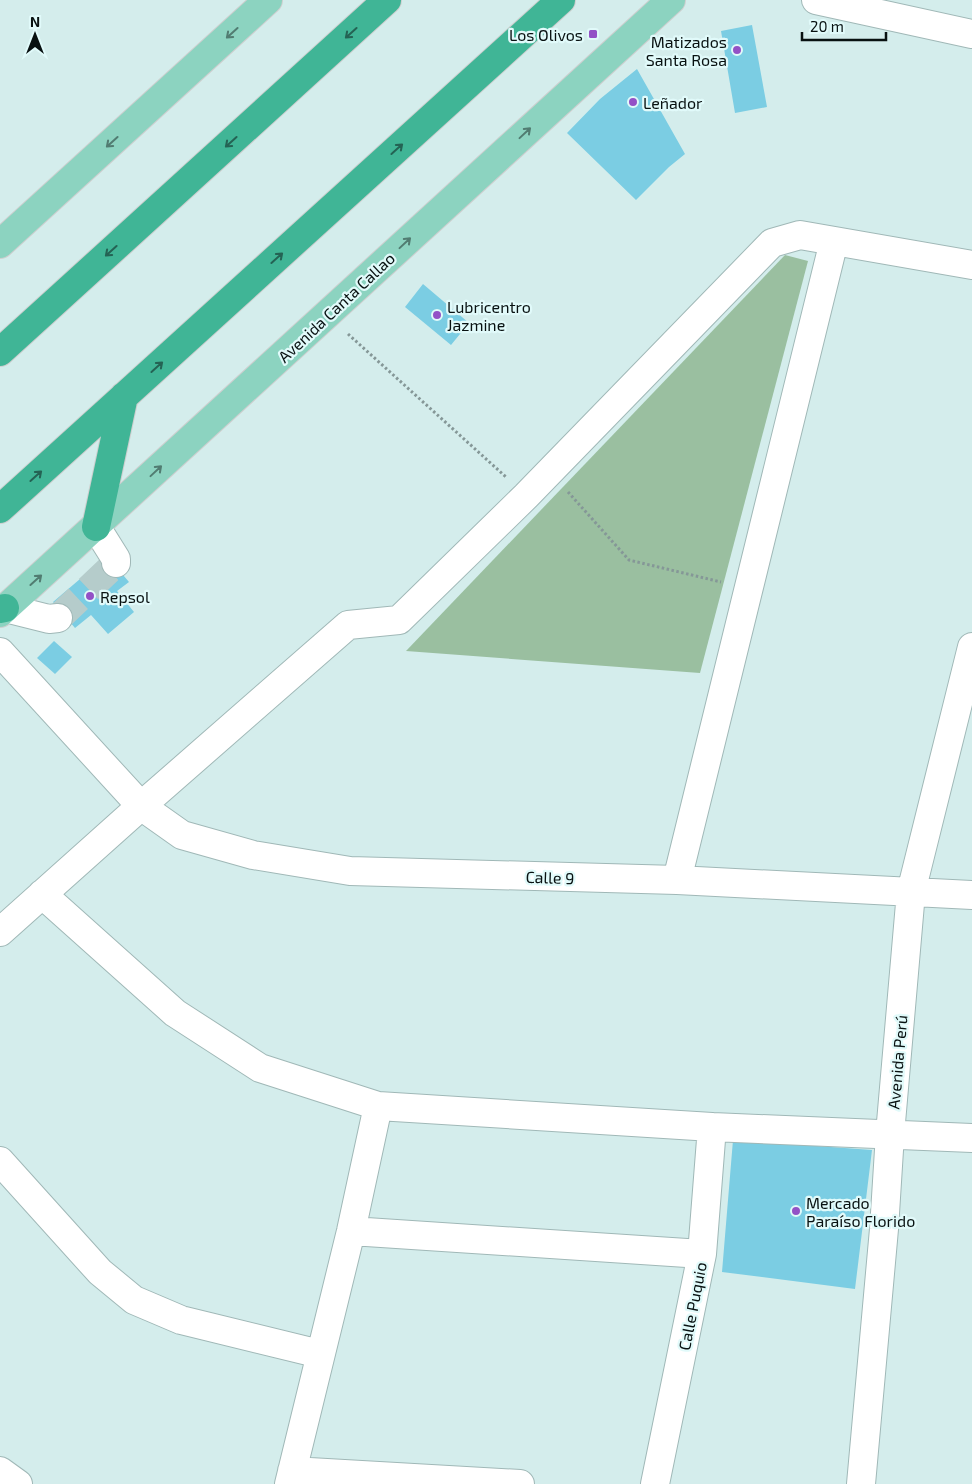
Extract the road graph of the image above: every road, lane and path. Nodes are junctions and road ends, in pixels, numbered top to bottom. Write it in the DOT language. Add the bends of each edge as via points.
graph roads {
  1 [pos="268,0"];
  2 [pos="388,0"];
  3 [pos="561,0"];
  4 [pos="671,0"];
  5 [pos="816,0"];
  6 [pos="972,34"];
  7 [pos="834,241"];
  8 [pos="0,244"];
  9 [pos="972,265"];
  10 [pos="327,315"];
  11 [pos="0,352"];
  12 [pos="124,396"];
  13 [pos="550,471"];
  14 [pos="526,496"];
  15 [pos="0,509"];
  16 [pos="96,527"];
  17 [pos="116,563"];
  18 [pos="749,588"];
  19 [pos="2,610"];
  20 [pos="58,618"];
  21 [pos="972,647"];
  22 [pos="0,652"];
  23 [pos="141,806"];
  24 [pos="677,880"];
  25 [pos="911,892"];
  26 [pos="42,894"];
  27 [pos="972,895"];
  28 [pos="0,932"];
  29 [pos="378,1106"];
  30 [pos="712,1126"];
  31 [pos="890,1134"];
  32 [pos="972,1138"];
  33 [pos="0,1161"];
  34 [pos="350,1231"];
  35 [pos="702,1254"];
  36 [pos="320,1354"];
  37 [pos="0,1471"];
  38 [pos="290,1477"];
  39 [pos="18,1484"];
  40 [pos="511,1484"];
  41 [pos="656,1484"];
  42 [pos="860,1484"];
  1 -- 8 [label="main road, one-way"];
  2 -- 11 [label="highway, one-way"];
  12 -- 3 [label="highway, one-way"];
  10 -- 4 [label="main road, Avenida Canta Callao, one-way"];
  5 -- 6 [label="street"];
  7 -- 9 [label="street"];
  7 -- 13 [label="street" via="800,235 772,243"];
  7 -- 18 [label="street"];
  10 -- 14 [label="path"];
  16 -- 10 [label="main road, Avenida Canta Callao, one-way"];
  15 -- 12 [label="highway, one-way"];
  12 -- 16 [label="highway"];
  13 -- 14 [label="street"];
  13 -- 18 [label="path" via="629,560"];
  14 -- 23 [label="street" via="399,620 348,625"];
  16 -- 17 [label="street"];
  19 -- 16 [label="main road, Avenida Canta Callao, one-way"];
  18 -- 24 [label="street"];
  19 -- 20 [label="street"];
  21 -- 25 [label="street, Avenida Perú"];
  22 -- 23 [label="street, Calle 9"];
  23 -- 24 [label="street, Calle 9" via="182,835 253,855 350,871"];
  23 -- 26 [label="street"];
  24 -- 25 [label="street, Calle 9"];
  25 -- 27 [label="street, Calle 9"];
  25 -- 31 [label="street, Avenida Perú"];
  26 -- 28 [label="street"];
  26 -- 29 [label="street" via="175,1013 260,1068"];
  29 -- 30 [label="street"];
  29 -- 34 [label="street"];
  30 -- 31 [label="street"];
  30 -- 35 [label="street, Calle Puquio"];
  31 -- 32 [label="street"];
  31 -- 42 [label="street, Avenida Perú"];
  33 -- 36 [label="street" via="100,1272 134,1300 181,1320"];
  34 -- 35 [label="street"];
  34 -- 36 [label="street"];
  35 -- 41 [label="street, Calle Puquio"];
  36 -- 38 [label="street"];
  37 -- 39 [label="street"];
  38 -- 40 [label="street"];
}
